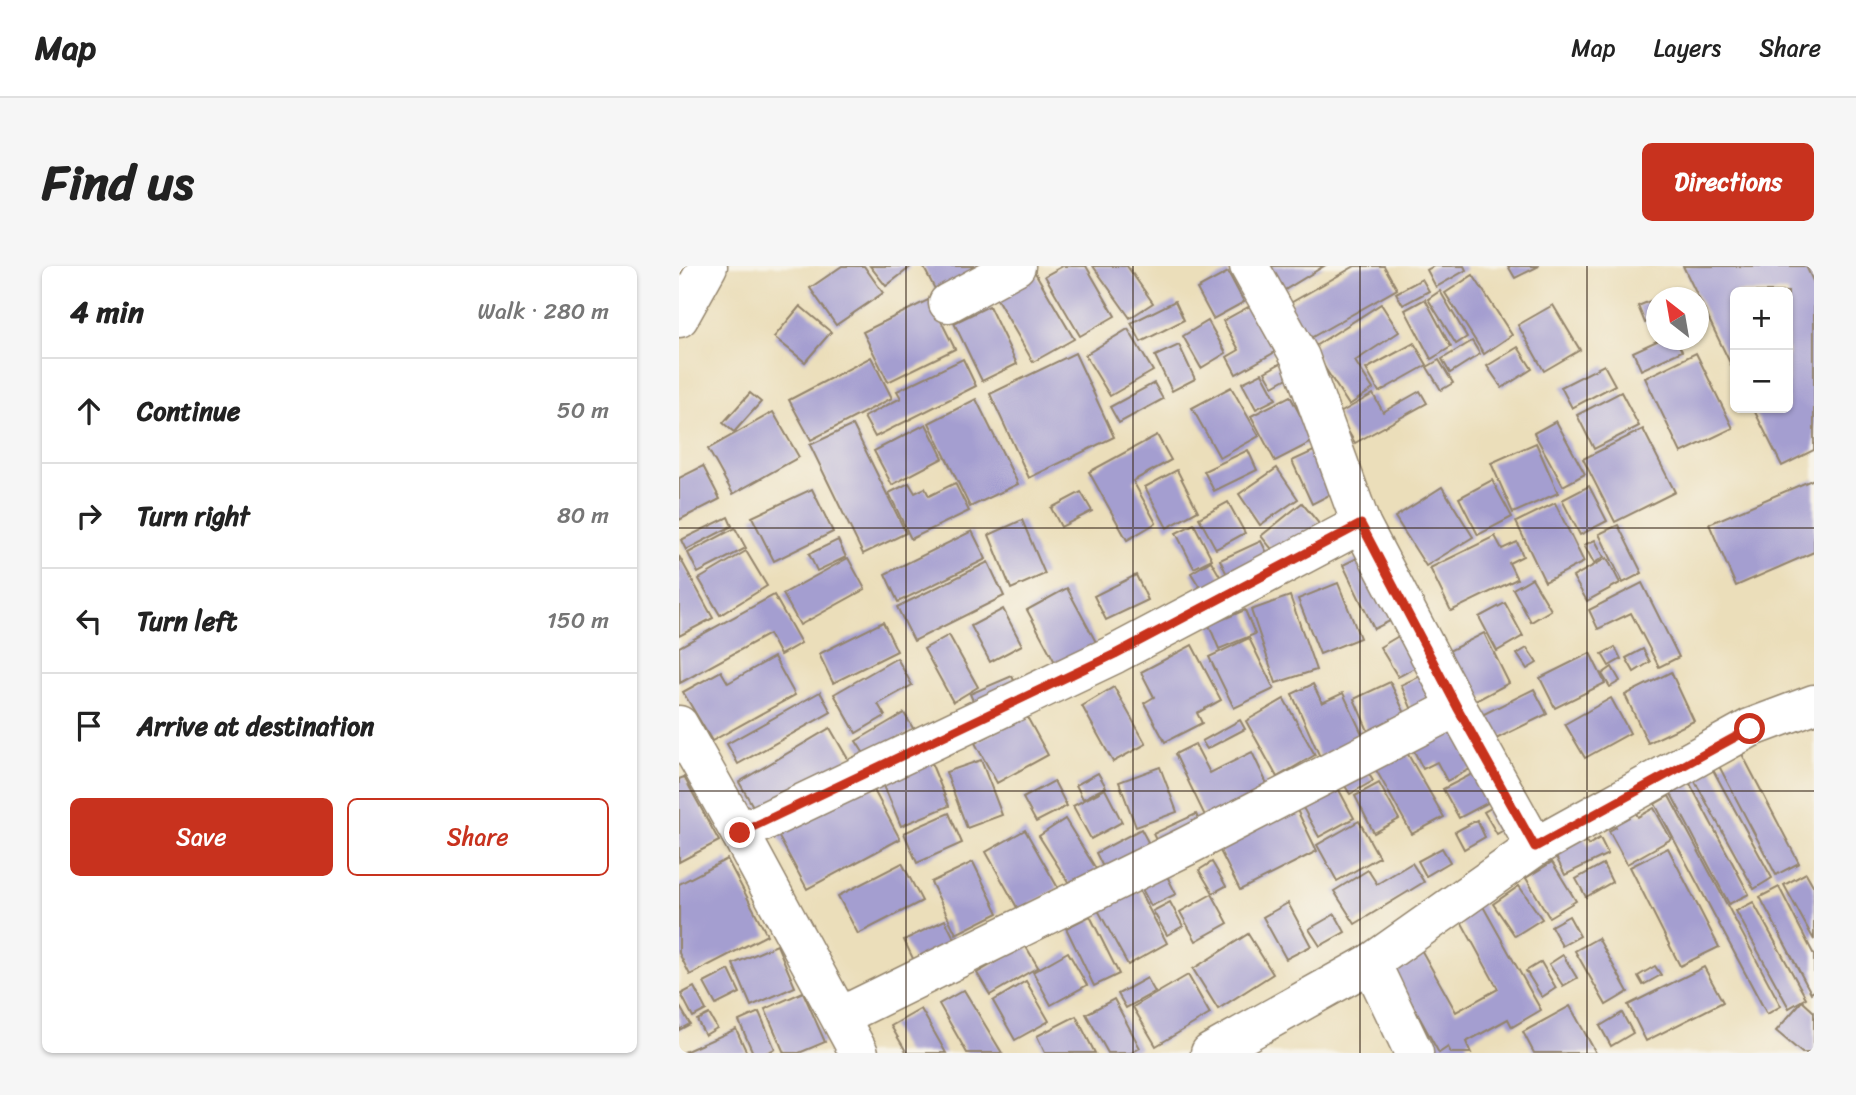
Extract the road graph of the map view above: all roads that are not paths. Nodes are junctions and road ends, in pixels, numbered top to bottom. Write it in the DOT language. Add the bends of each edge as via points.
graph roads {
  1 [pos="1016,266"];
  2 [pos="1249,266"];
  3 [pos="949,303"];
  4 [pos="1361,524"];
  5 [pos="1814,704"];
  6 [pos="1457,707"];
  7 [pos="679,725"];
  8 [pos="740,833"];
  9 [pos="1535,847"];
  10 [pos="1371,963"];
  11 [pos="846,1041"];
  12 [pos="1210,1053"];
  13 [pos="1414,1053"];
  1 -- 3 [label="street"];
  2 -- 4 [label="street" via="1300,357"];
  4 -- 6 [label="street"];
  4 -- 8 [label="street" via="1115,654"];
  5 -- 9 [label="street" via="1750,729"];
  6 -- 9 [label="street"];
  6 -- 11 [label="street" via="1185,847"];
  7 -- 8 [label="street"];
  8 -- 11 [label="street"];
  9 -- 10 [label="street"];
  10 -- 12 [label="street"];
  10 -- 13 [label="street"];
}
